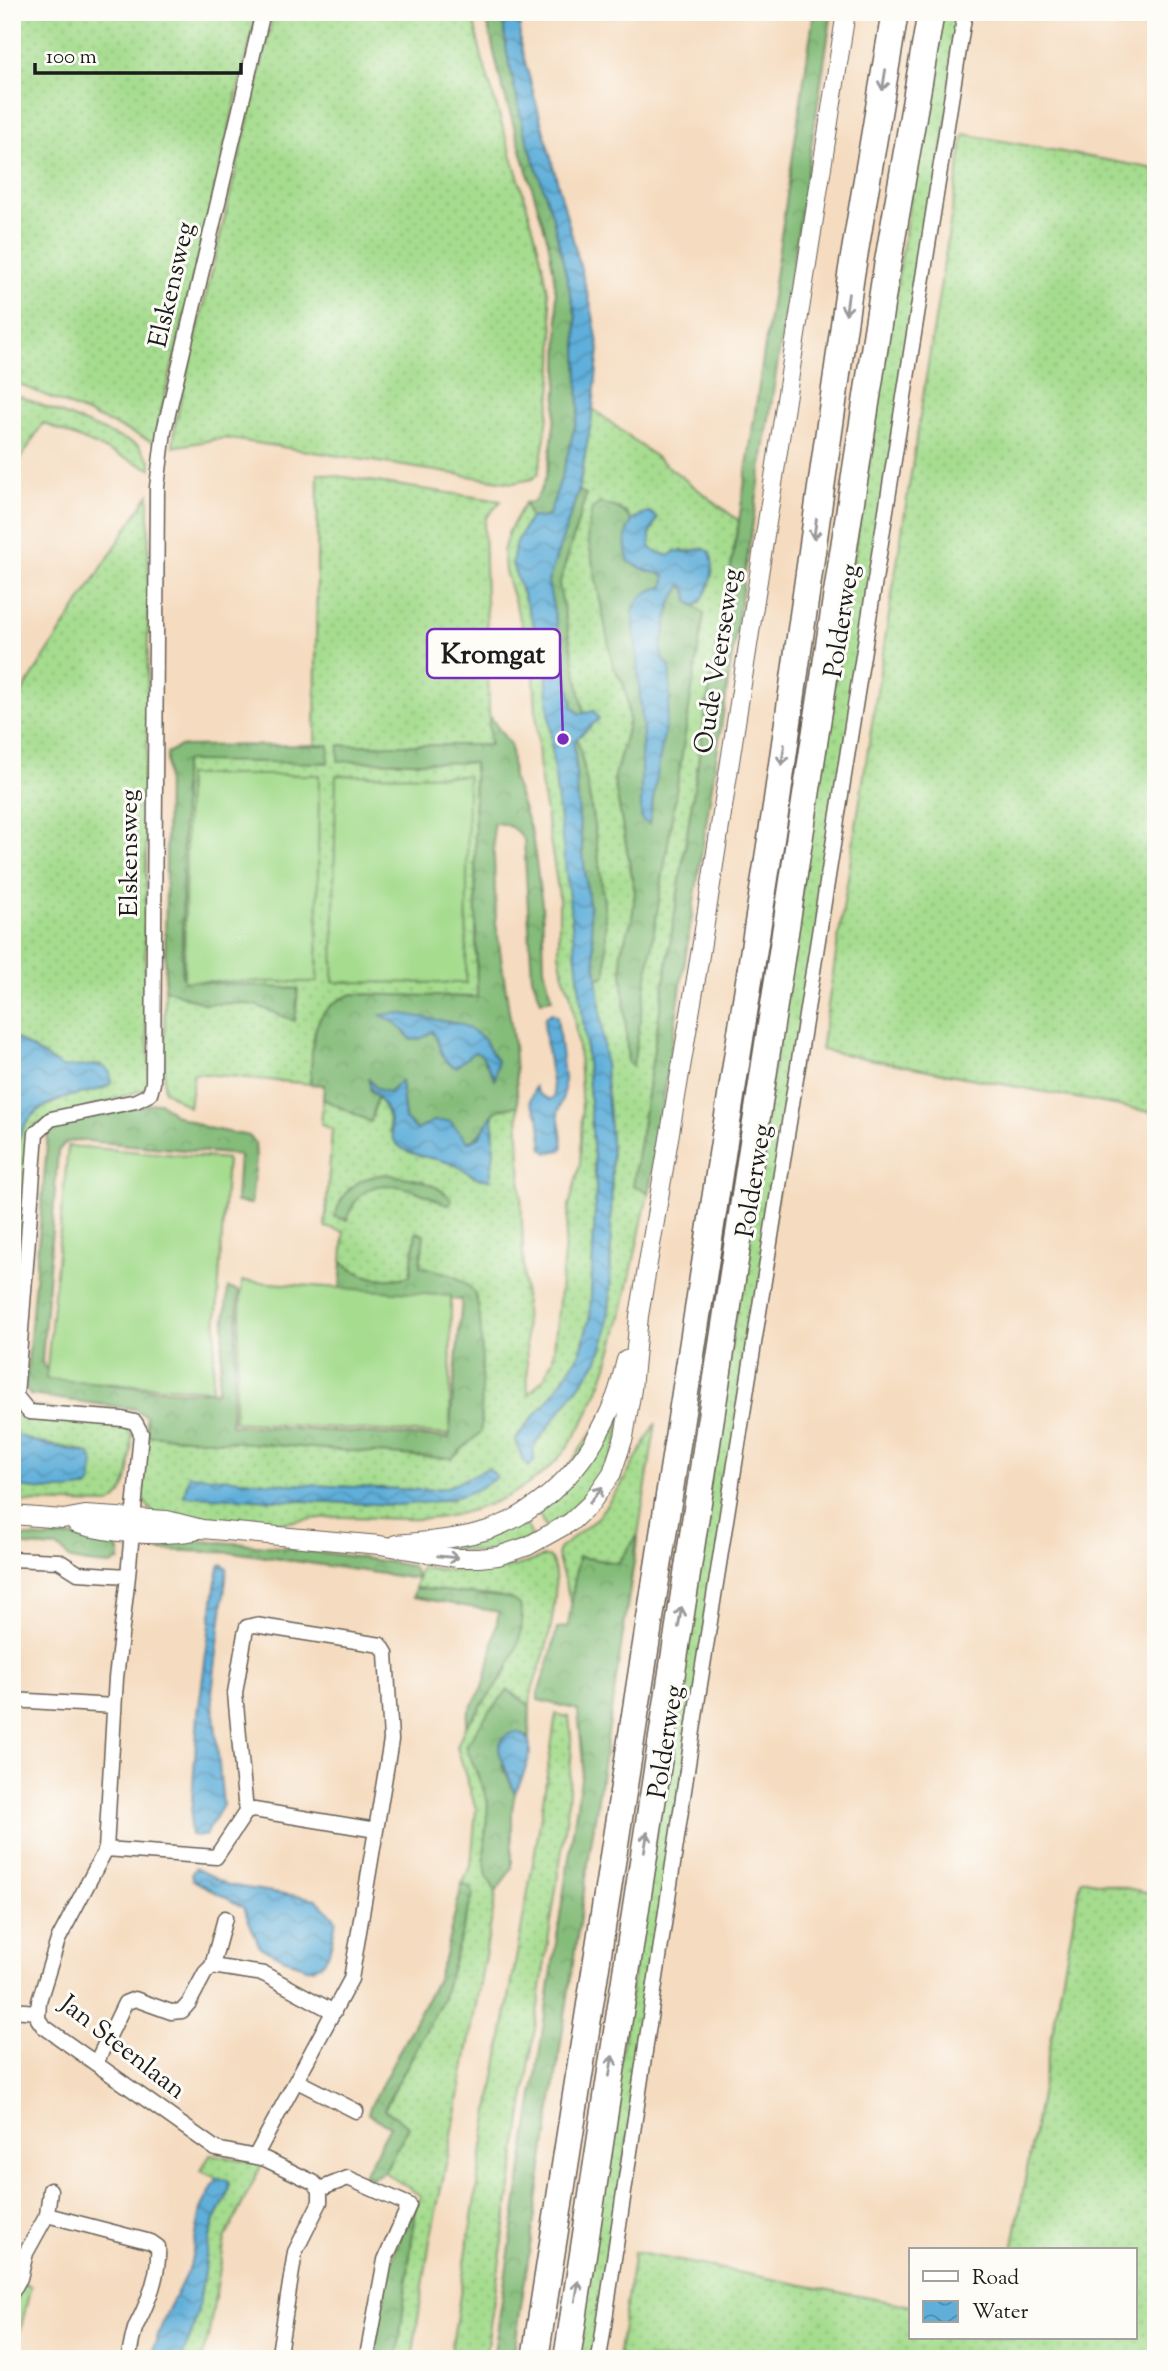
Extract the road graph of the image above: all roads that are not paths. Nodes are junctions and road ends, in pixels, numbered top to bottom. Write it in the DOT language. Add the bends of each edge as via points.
graph roads {
  1 [pos="263,12"];
  2 [pos="846,12"];
  3 [pos="895,12"];
  4 [pos="931,12"];
  5 [pos="965,12"];
  6 [pos="639,1316"];
  7 [pos="12,1515"];
  8 [pos="133,1525"];
  9 [pos="380,1545"];
  10 [pos="12,1559"];
  11 [pos="128,1576"];
  12 [pos="12,1700"];
  13 [pos="114,1706"];
  14 [pos="246,1812"];
  15 [pos="376,1830"];
  16 [pos="106,1849"];
  17 [pos="225,1918"];
  18 [pos="212,1966"];
  19 [pos="12,2010"];
  20 [pos="37,2012"];
  21 [pos="334,2012"];
  22 [pos="96,2063"];
  23 [pos="297,2081"];
  24 [pos="356,2111"];
  25 [pos="256,2155"];
  26 [pos="320,2189"];
  27 [pos="50,2190"];
  28 [pos="47,2216"];
  29 [pos="12,2292"];
  30 [pos="128,2359"];
  31 [pos="284,2359"];
  32 [pos="369,2359"];
  33 [pos="535,2359"];
  34 [pos="567,2359"];
  35 [pos="599,2359"];
  1 -- 8 [label="street, Elskensweg" via="159,466 153,1083 150,1094 136,1101 51,1119 36,1133 16,1396 29,1412 135,1422 141,1433"];
  2 -- 6 [label="street, Oude Veerseweg" via="701,949"];
  3 -- 33 [label="highway, one-way" via="851,275 776,807"];
  34 -- 4 [label="highway, one-way" via="885,279"];
  5 -- 35 [label="street, Polderweg"];
  6 -- 9 [label="street, Oude Veerseweg" via="615,1400 601,1430 564,1481 543,1500 490,1529 450,1539"];
  9 -- 6 [label="street, Oude Veerseweg, one-way" via="456,1559 498,1556 544,1539 571,1522 612,1473 624,1437"];
  7 -- 8 [label="street" via="63,1519 85,1526"];
  8 -- 9 [label="street" via="175,1533 202,1529"];
  8 -- 11 [label="street, Jan Steenlaan"];
  10 -- 11 [label="street" via="59,1561 78,1573"];
  11 -- 13 [label="street, Jan Steenlaan"];
  12 -- 13 [label="street"];
  13 -- 16 [label="street, Jan Steenlaan"];
  14 -- 15 [label="street"];
  14 -- 15 [label="street" via="235,1693 247,1627 255,1625 381,1645 386,1653 391,1740"];
  14 -- 16 [label="street" via="216,1857"];
  15 -- 21 [label="street" via="351,1979"];
  16 -- 20 [label="street, Jan Steenlaan" via="58,1940"];
  17 -- 18 [label="street"];
  18 -- 21 [label="street" via="264,1974"];
  18 -- 22 [label="street" via="182,2011 135,1999 125,2003"];
  19 -- 20 [label="street"];
  20 -- 22 [label="street, Jan Steenlaan" via="43,2026"];
  21 -- 23 [label="street"];
  22 -- 25 [label="street, Jan Steenlaan" via="216,2149"];
  23 -- 24 [label="street"];
  23 -- 25 [label="street"];
  25 -- 26 [label="street, Jan Steenlaan"];
  26 -- 31 [label="street" via="320,2202 295,2252 280,2347"];
  26 -- 32 [label="street" via="348,2178 409,2205 385,2260"];
  27 -- 28 [label="street"];
  28 -- 29 [label="street" via="26,2253"];
  28 -- 30 [label="street" via="158,2247 148,2304"];
}
